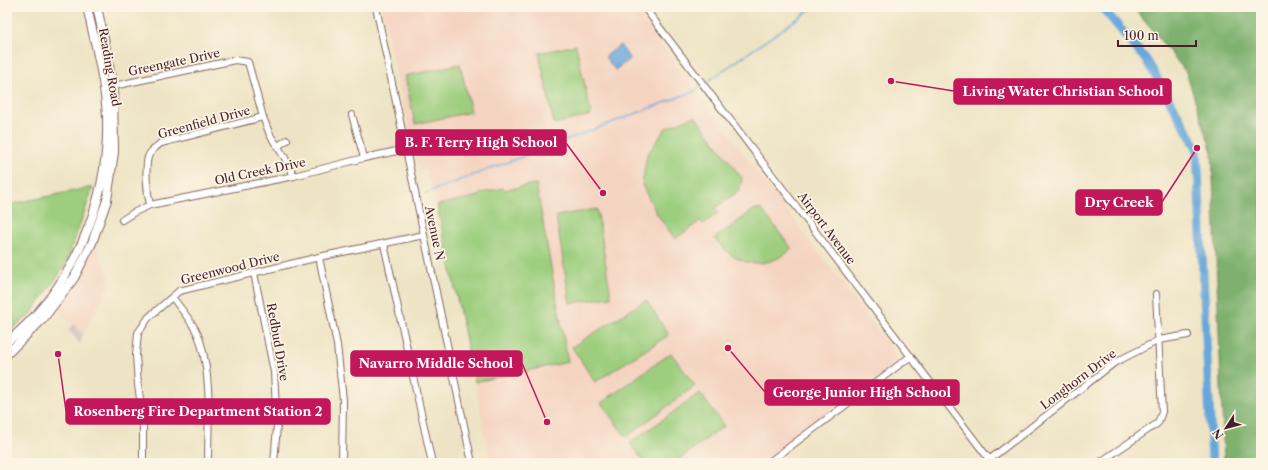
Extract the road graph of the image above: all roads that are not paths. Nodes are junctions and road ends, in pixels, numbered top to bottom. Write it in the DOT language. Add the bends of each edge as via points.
graph roads {
  1 [pos="87,7"];
  2 [pos="97,7"];
  3 [pos="376,7"];
  4 [pos="644,7"];
  5 [pos="109,88"];
  6 [pos="352,115"];
  7 [pos="263,117"];
  8 [pos="287,140"];
  9 [pos="278,146"];
  10 [pos="406,149"];
  11 [pos="364,158"];
  12 [pos="294,176"];
  13 [pos="150,205"];
  14 [pos="122,220"];
  15 [pos="424,235"];
  16 [pos="384,244"];
  17 [pos="319,257"];
  18 [pos="254,273"];
  19 [pos="1156,294"];
  20 [pos="173,298"];
  21 [pos="1188,335"];
  22 [pos="1159,340"];
  23 [pos="7,342"];
  24 [pos="7,354"];
  25 [pos="911,356"];
  26 [pos="989,462"];
  27 [pos="143,463"];
  28 [pos="208,463"];
  29 [pos="274,463"];
  30 [pos="342,463"];
  31 [pos="432,463"];
  32 [pos="472,463"];
  33 [pos="768,463"];
  34 [pos="1099,463"];
  1 -- 5 [label="main road, Reading Road"];
  2 -- 5 [label="main road, Reading Road" via="104,39"];
  3 -- 10 [label="street, Avenue N"];
  4 -- 25 [label="street, Airport Avenue"];
  5 -- 7 [label="street, Greengate Drive" via="235,60 248,62"];
  5 -- 23 [label="main road, Reading Road" via="101,182 86,235 54,292"];
  5 -- 24 [label="main road, Reading Road" via="114,152 107,200 92,243 74,278 43,319"];
  6 -- 11 [label="street"];
  7 -- 9 [label="street" via="270,135"];
  7 -- 13 [label="street, Greenfield Drive" via="162,143 148,155 147,191"];
  8 -- 9 [label="street"];
  9 -- 12 [label="street"];
  10 -- 11 [label="street, Old Creek Drive"];
  10 -- 15 [label="street, Avenue N"];
  11 -- 12 [label="street, Old Creek Drive"];
  12 -- 13 [label="street, Old Creek Drive"];
  13 -- 14 [label="street, Old Creek Drive"];
  15 -- 16 [label="street, Greenwood Drive"];
  15 -- 32 [label="street, Avenue N"];
  16 -- 17 [label="street, Greenwood Drive"];
  16 -- 31 [label="street"];
  17 -- 18 [label="street, Greenwood Drive"];
  17 -- 30 [label="street" via="338,353 343,400"];
  18 -- 20 [label="street, Greenwood Drive" via="179,291"];
  18 -- 29 [label="street, Redbud Drive" via="274,372 277,426"];
  19 -- 22 [label="street"];
  20 -- 27 [label="street, Greenwood Drive" via="149,317 138,333 136,355 143,419"];
  20 -- 28 [label="street" via="190,320 201,344 208,386"];
  21 -- 22 [label="street, Longhorn Drive"];
  22 -- 26 [label="street, Longhorn Drive" via="1114,363"];
  22 -- 34 [label="street" via="1162,412 1158,423"];
  25 -- 26 [label="street, Airport Avenue"];
  25 -- 33 [label="street"];
}
